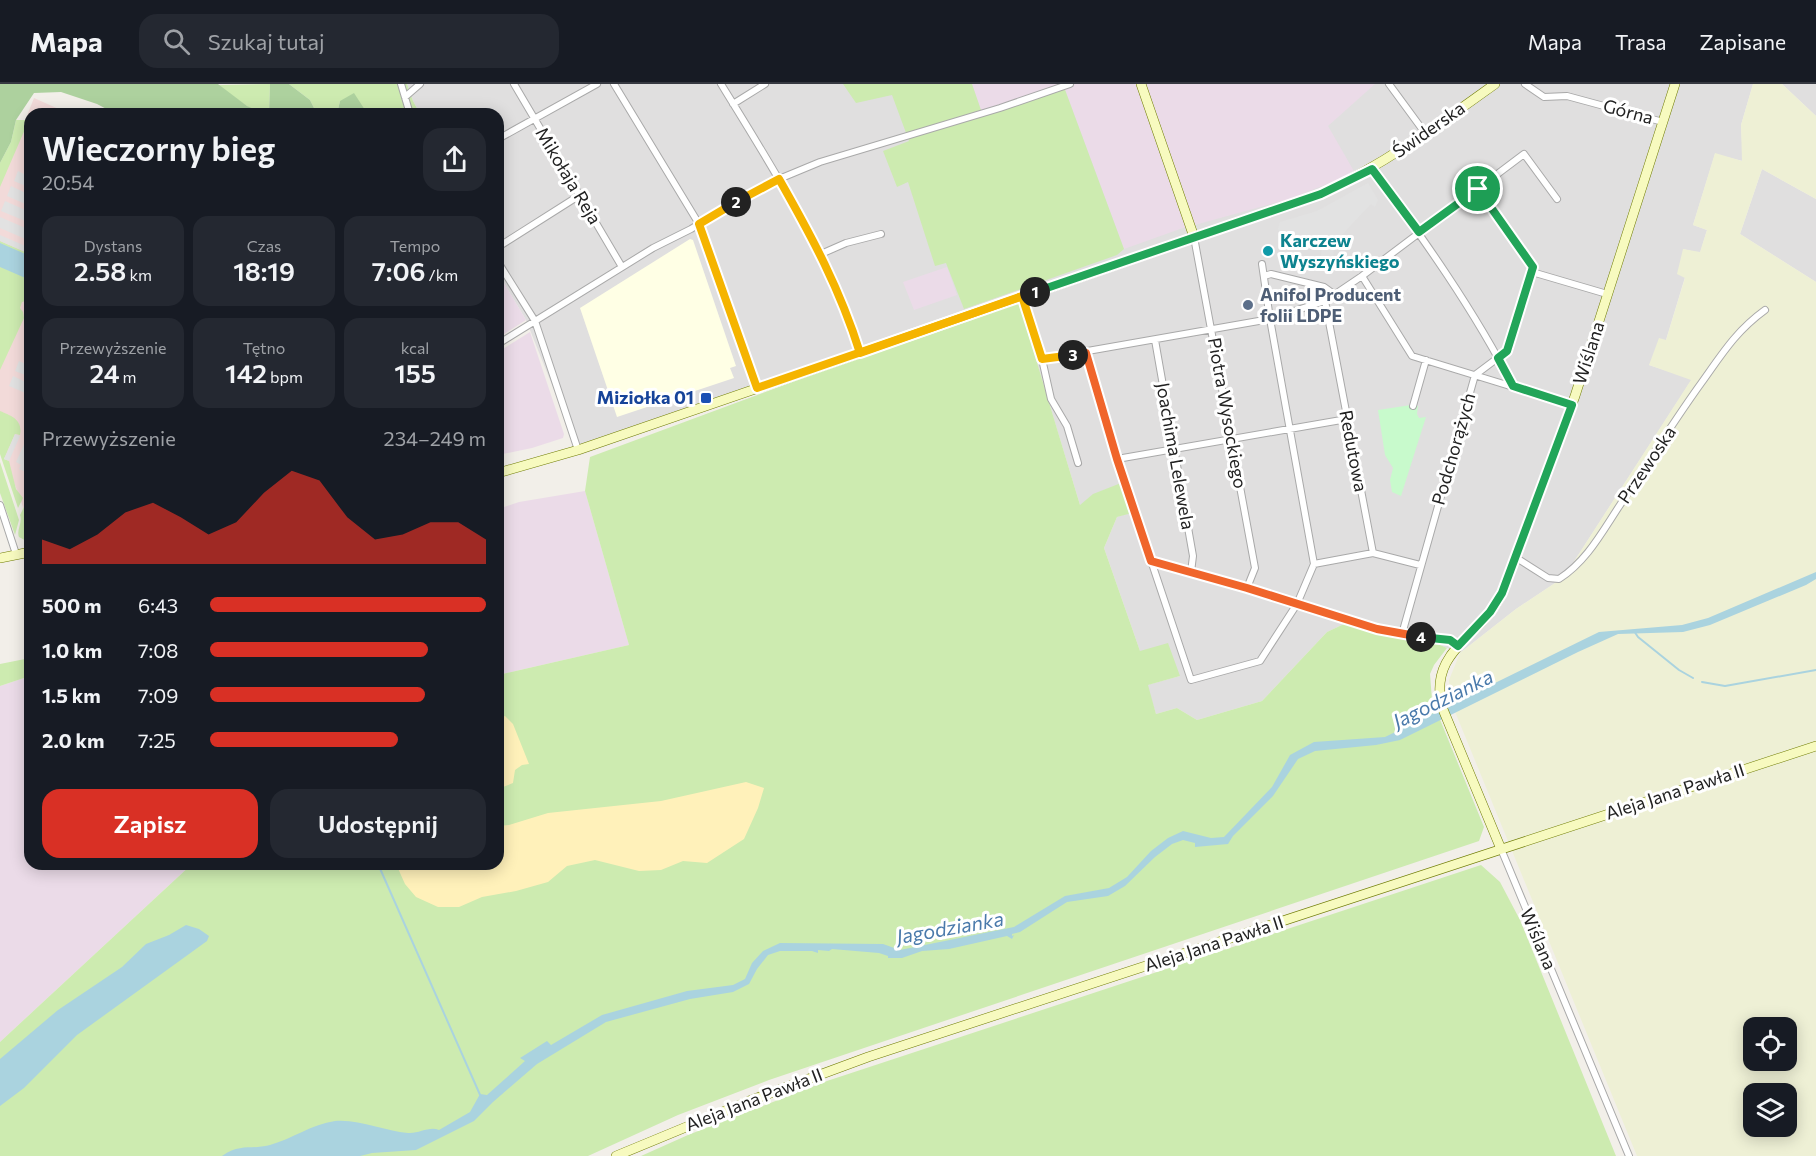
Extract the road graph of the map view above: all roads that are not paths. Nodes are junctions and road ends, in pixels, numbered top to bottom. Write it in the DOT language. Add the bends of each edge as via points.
graph roads {
  1 [pos="401,84"];
  2 [pos="420,84"];
  3 [pos="514,84"];
  4 [pos="597,84"];
  5 [pos="614,84"];
  6 [pos="721,84"];
  7 [pos="765,84"];
  8 [pos="1070,84"];
  9 [pos="1141,84"];
  10 [pos="1390,84"];
  11 [pos="1495,84"];
  12 [pos="1525,84"];
  13 [pos="1675,84"];
  14 [pos="405,97"];
  15 [pos="733,104"];
  16 [pos="408,108"];
  17 [pos="534,119"];
  18 [pos="1663,122"];
  19 [pos="1425,133"];
  20 [pos="504,136"];
  21 [pos="1372,169"];
  22 [pos="779,179"];
  23 [pos="1478,189"];
  24 [pos="580,195"];
  25 [pos="1557,199"];
  26 [pos="699,224"];
  27 [pos="1419,232"];
  28 [pos="881,234"];
  29 [pos="1194,237"];
  30 [pos="504,243"];
  31 [pos="821,254"];
  32 [pos="1262,264"];
  33 [pos="622,267"];
  34 [pos="504,272"];
  35 [pos="1532,272"];
  36 [pos="1264,276"];
  37 [pos="1362,276"];
  38 [pos="1607,294"];
  39 [pos="1335,295"];
  40 [pos="1022,296"];
  41 [pos="1324,301"];
  42 [pos="1765,310"];
  43 [pos="1270,319"];
  44 [pos="535,321"];
  45 [pos="1212,329"];
  46 [pos="504,340"];
  47 [pos="1155,340"];
  48 [pos="860,353"];
  49 [pos="1086,353"];
  50 [pos="1498,358"];
  51 [pos="1042,359"];
  52 [pos="1426,360"];
  53 [pos="1475,375"];
  54 [pos="1513,386"];
  55 [pos="757,388"];
  56 [pos="1572,405"];
  57 [pos="1413,406"];
  58 [pos="1347,419"];
  59 [pos="1290,429"];
  60 [pos="1232,439"];
  61 [pos="1175,449"];
  62 [pos="578,450"];
  63 [pos="1117,459"];
  64 [pos="1078,463"];
  65 [pos="504,471"];
  66 [pos="0,505"];
  67 [pos="24,553"];
  68 [pos="1372,554"];
  69 [pos="16,555"];
  70 [pos="1515,557"];
  71 [pos="0,558"];
  72 [pos="1151,561"];
  73 [pos="1314,564"];
  74 [pos="1420,565"];
  75 [pos="1191,572"];
  76 [pos="1247,588"];
  77 [pos="1297,604"];
  78 [pos="1402,634"];
  79 [pos="1458,646"];
  80 [pos="1816,746"];
  81 [pos="1502,849"];
  82 [pos="616,1156"];
  83 [pos="1629,1156"];
  1 -- 14 [label="street"];
  2 -- 14 [label="street"];
  3 -- 17 [label="street, Mikołaja Reja"];
  4 -- 17 [label="street"];
  5 -- 26 [label="street"];
  6 -- 15 [label="street"];
  7 -- 15 [label="street"];
  8 -- 22 [label="street" via="820,162"];
  9 -- 29 [label="street"];
  10 -- 19 [label="street"];
  11 -- 19 [label="street, Świderska"];
  12 -- 18 [label="street, Górna" via="1544,97 1567,96"];
  13 -- 18 [label="street, Wiślana"];
  14 -- 16 [label="street"];
  15 -- 22 [label="street"];
  17 -- 20 [label="street"];
  17 -- 24 [label="street, Mikołaja Reja"];
  18 -- 38 [label="street, Wiślana"];
  19 -- 21 [label="street, Świderska"];
  21 -- 27 [label="street"];
  21 -- 29 [label="street, Świderska" via="1321,194"];
  22 -- 26 [label="street"];
  22 -- 31 [label="street"];
  23 -- 25 [label="street" via="1524,154"];
  23 -- 27 [label="street"];
  23 -- 35 [label="street" via="1533,267"];
  24 -- 30 [label="street"];
  24 -- 33 [label="street, Mikołaja Reja"];
  26 -- 33 [label="street"];
  26 -- 55 [label="street"];
  27 -- 37 [label="street"];
  27 -- 50 [label="street"];
  28 -- 31 [label="street"];
  29 -- 40 [label="street, Świderska"];
  29 -- 45 [label="street, Piotra Wysockiego"];
  31 -- 48 [label="street"];
  32 -- 36 [label="street"];
  33 -- 44 [label="street"];
  34 -- 44 [label="street"];
  35 -- 38 [label="street"];
  35 -- 50 [label="street, Podchorążych" via="1507,351"];
  36 -- 39 [label="street" via="1271,274 1324,287"];
  36 -- 43 [label="street"];
  37 -- 39 [label="street"];
  37 -- 52 [label="street" via="1412,356"];
  38 -- 56 [label="street, Wiślana"];
  39 -- 41 [label="street"];
  40 -- 48 [label="street, Świderska"];
  40 -- 51 [label="street"];
  41 -- 43 [label="street"];
  41 -- 58 [label="street, Redutowa"];
  42 -- 70 [label="street, Przewoska" via="1732,340 1591,549 1569,572 1559,579 1548,578"];
  43 -- 45 [label="street"];
  43 -- 59 [label="street"];
  44 -- 46 [label="street"];
  44 -- 62 [label="street"];
  45 -- 47 [label="street"];
  45 -- 60 [label="street, Piotra Wysockiego"];
  47 -- 49 [label="street"];
  47 -- 61 [label="street, Joachima Lelewela"];
  48 -- 55 [label="street, Świderska"];
  49 -- 51 [label="street"];
  49 -- 63 [label="street"];
  50 -- 53 [label="street, Podchorążych"];
  50 -- 54 [label="street"];
  51 -- 64 [label="street" via="1051,399 1067,426"];
  52 -- 53 [label="street"];
  52 -- 57 [label="street"];
  53 -- 54 [label="street"];
  53 -- 74 [label="street, Podchorążych"];
  54 -- 56 [label="street"];
  55 -- 62 [label="street, Świderska"];
  56 -- 70 [label="street, Wiślana"];
  58 -- 59 [label="street"];
  58 -- 68 [label="street, Redutowa"];
  59 -- 60 [label="street"];
  59 -- 73 [label="street"];
  60 -- 61 [label="street"];
  60 -- 76 [label="street, Piotra Wysockiego" via="1256,568"];
  61 -- 63 [label="street"];
  61 -- 75 [label="street, Joachima Lelewela" via="1193,556"];
  62 -- 65 [label="street, Świderska"];
  63 -- 72 [label="street"];
  66 -- 69 [label="street"];
  67 -- 69 [label="street"];
  68 -- 73 [label="street"];
  68 -- 74 [label="street"];
  69 -- 71 [label="street"];
  70 -- 79 [label="street, Wiślana" via="1495,605"];
  72 -- 75 [label="street"];
  72 -- 77 [label="street" via="1191,680 1260,661"];
  73 -- 77 [label="street"];
  74 -- 78 [label="street, Podchorążych"];
  75 -- 76 [label="street"];
  76 -- 77 [label="street"];
  77 -- 78 [label="street"];
  78 -- 79 [label="street" via="1450,640"];
  79 -- 81 [label="street, Wiślana" via="1440,674 1442,707"];
  80 -- 81 [label="street, Aleja Jana Pawła II"];
  81 -- 82 [label="street, Aleja Jana Pawła II" via="868,1057"];
  81 -- 83 [label="street, Wiślana"];
}
